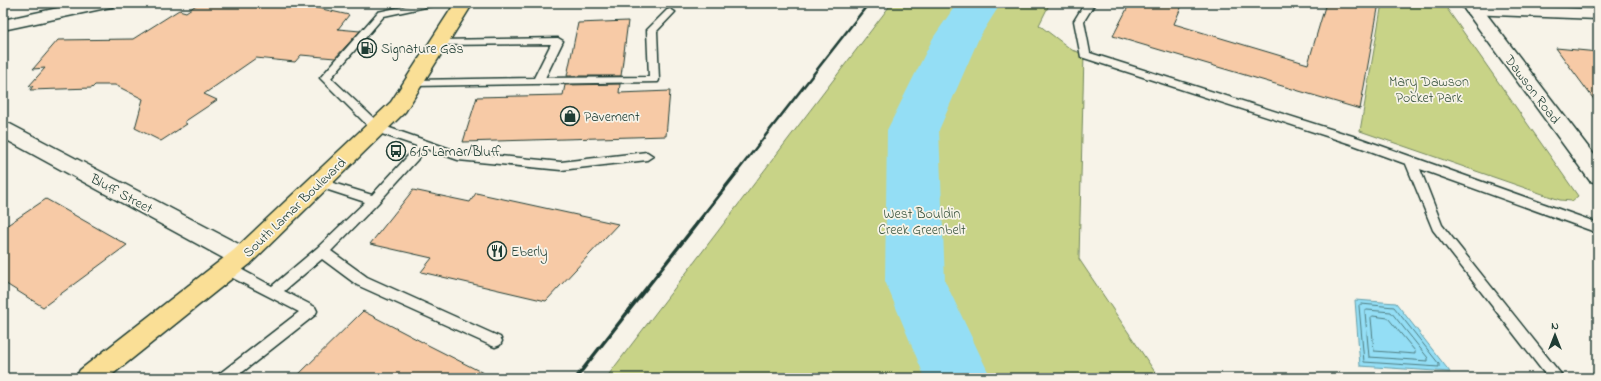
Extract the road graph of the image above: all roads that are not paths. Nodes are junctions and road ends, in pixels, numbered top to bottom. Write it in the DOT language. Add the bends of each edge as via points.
graph roads {
  1 [pos="106,3"];
  2 [pos="432,3"];
  3 [pos="464,3"];
  4 [pos="1090,3"];
  5 [pos="1471,6"];
  6 [pos="670,12"];
  7 [pos="1598,14"];
  8 [pos="3,25"];
  9 [pos="439,43"];
  10 [pos="538,81"];
  11 [pos="414,83"];
  12 [pos="377,128"];
  13 [pos="3,129"];
  14 [pos="424,145"];
  15 [pos="647,156"];
  16 [pos="1411,161"];
  17 [pos="1598,175"];
  18 [pos="320,183"];
  19 [pos="374,200"];
  20 [pos="1598,228"];
  21 [pos="322,252"];
  22 [pos="235,263"];
  23 [pos="274,292"];
  24 [pos="495,341"];
  25 [pos="89,378"];
  26 [pos="224,378"];
  27 [pos="1557,378"];
  1 -- 8 [label="street"];
  2 -- 12 [label="lane" via="381,14 325,78"];
  3 -- 9 [label="main road, South Lamar Boulevard"];
  4 -- 16 [label="lane" via="1079,21 1086,55 1228,102 1355,140"];
  5 -- 7 [label="street"];
  5 -- 17 [label="street, Dawson Road"];
  6 -- 10 [label="lane" via="652,30 654,80"];
  9 -- 10 [label="lane" via="558,41"];
  9 -- 11 [label="main road, South Lamar Boulevard"];
  10 -- 11 [label="lane"];
  11 -- 12 [label="main road, South Lamar Boulevard" via="398,107"];
  12 -- 14 [label="lane"];
  12 -- 18 [label="main road, South Lamar Boulevard"];
  13 -- 22 [label="street, Bluff Street"];
  14 -- 15 [label="lane" via="458,156 561,166"];
  14 -- 19 [label="lane"];
  16 -- 20 [label="lane"];
  16 -- 27 [label="lane" via="1437,227"];
  18 -- 19 [label="lane"];
  18 -- 22 [label="main road, South Lamar Boulevard"];
  19 -- 21 [label="lane"];
  21 -- 23 [label="lane"];
  21 -- 24 [label="lane" via="362,282"];
  22 -- 23 [label="lane"];
  22 -- 25 [label="main road, South Lamar Boulevard"];
  23 -- 26 [label="lane" via="310,311"];
}
